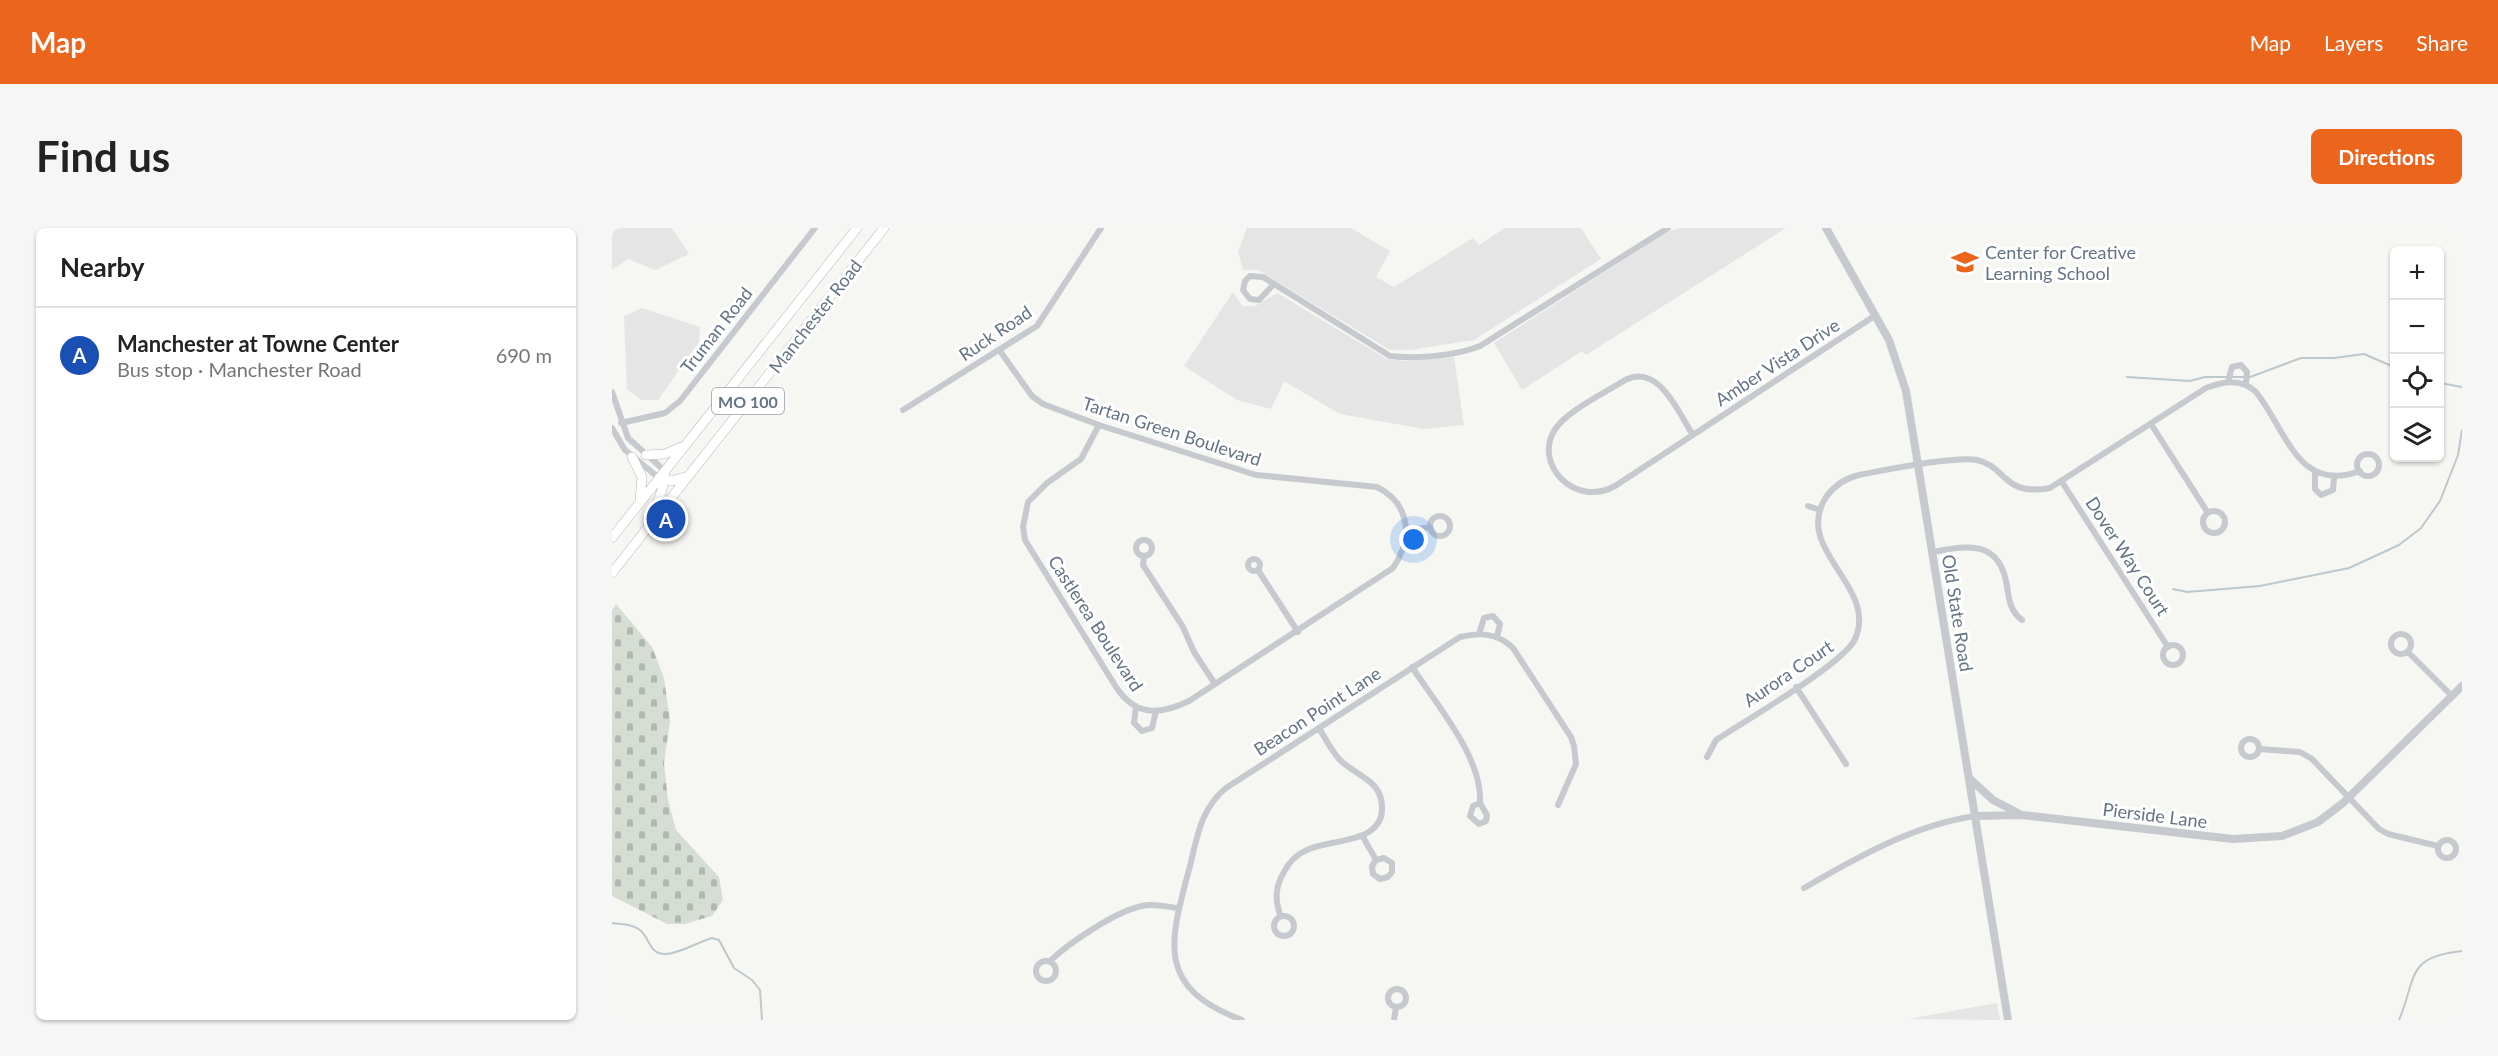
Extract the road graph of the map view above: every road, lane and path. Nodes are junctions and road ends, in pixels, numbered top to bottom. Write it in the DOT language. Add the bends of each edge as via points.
graph roads {
  1 [pos="815,228"];
  2 [pos="856,228"];
  3 [pos="884,228"];
  4 [pos="1101,228"];
  5 [pos="1668,228"];
  6 [pos="1826,228"];
  7 [pos="1273,285"];
  8 [pos="1876,315"];
  9 [pos="1000,351"];
  10 [pos="2228,382"];
  11 [pos="2246,384"];
  12 [pos="612,392"];
  13 [pos="903,410"];
  14 [pos="621,423"];
  15 [pos="2151,424"];
  16 [pos="1099,425"];
  17 [pos="612,428"];
  18 [pos="1693,435"];
  19 [pos="686,445"];
  20 [pos="646,455"];
  21 [pos="632,457"];
  22 [pos="1919,465"];
  23 [pos="2360,471"];
  24 [pos="2315,474"];
  25 [pos="689,475"];
  26 [pos="663,476"];
  27 [pos="2334,478"];
  28 [pos="2062,482"];
  29 [pos="640,503"];
  30 [pos="1808,506"];
  31 [pos="1820,510"];
  32 [pos="2208,513"];
  33 [pos="649,526"];
  34 [pos="1430,527"];
  35 [pos="1408,530"];
  36 [pos="612,538"];
  37 [pos="1934,552"];
  38 [pos="1144,556"];
  39 [pos="1258,570"];
  40 [pos="612,573"];
  41 [pos="2022,620"];
  42 [pos="1298,632"];
  43 [pos="1479,633"];
  44 [pos="1497,637"];
  45 [pos="2168,647"];
  46 [pos="2408,652"];
  47 [pos="1412,667"];
  48 [pos="1215,684"];
  49 [pos="2462,686"];
  50 [pos="1796,687"];
  51 [pos="2452,696"];
  52 [pos="1136,706"];
  53 [pos="1155,711"];
  54 [pos="1319,728"];
  55 [pos="2259,748"];
  56 [pos="1707,757"];
  57 [pos="1846,764"];
  58 [pos="1970,779"];
  59 [pos="2349,798"];
  60 [pos="1480,803"];
  61 [pos="1558,805"];
  62 [pos="2022,815"];
  63 [pos="1976,816"];
  64 [pos="1363,837"];
  65 [pos="2438,846"];
  66 [pos="1376,860"];
  67 [pos="1803,888"];
  68 [pos="1179,908"];
  69 [pos="1280,915"];
  70 [pos="1050,961"];
  71 [pos="1396,1007"];
  72 [pos="1242,1020"];
  73 [pos="1394,1020"];
  74 [pos="2008,1020"];
  1 -- 14 [label="street, Truman Road" via="680,401 665,412"];
  2 -- 19 [label="highway, Manchester Road / MO 100"];
  3 -- 25 [label="highway, Manchester Road / MO 100"];
  4 -- 9 [label="street, Ruck Road" via="1044,320"];
  5 -- 7 [label="street" via="1480,346 1460,351 1390,356"];
  6 -- 8 [label="street, Old State Road"];
  7 -- 7 [label="street" via="1254,275 1245,281 1243,290 1250,299 1259,300"];
  8 -- 18 [label="street, Amber Vista Drive"];
  8 -- 22 [label="street, Old State Road" via="1903,380"];
  9 -- 13 [label="street, Ruck Road"];
  9 -- 16 [label="street, Tartan Green Boulevard" via="1032,396"];
  10 -- 11 [label="street"];
  10 -- 11 [label="street" via="2230,370 2238,365 2247,372"];
  10 -- 15 [label="street" via="2206,388"];
  11 -- 24 [label="street" via="2261,398 2303,464"];
  12 -- 14 [label="street"];
  14 -- 20 [label="street" via="633,444"];
  15 -- 28 [label="street"];
  15 -- 32 [label="street"];
  16 -- 35 [label="street, Tartan Green Boulevard" via="1256,475 1377,487 1394,498"];
  16 -- 52 [label="street, Castlerea Boulevard" via="1081,459 1028,502 1024,534 1116,687 1125,700"];
  17 -- 21 [label="street"];
  18 -- 18 [label="street, Amber Vista Drive" via="1615,486 1597,493 1581,492 1566,484 1549,453 1552,435 1563,420 1636,376 1648,377 1660,385"];
  19 -- 20 [label="highway" via="665,454"];
  19 -- 26 [label="highway, Manchester Road / MO 100"];
  20 -- 26 [label="street"];
  21 -- 26 [label="street"];
  21 -- 29 [label="highway" via="642,477"];
  22 -- 28 [label="street" via="1978,460 2020,488 2040,490"];
  22 -- 31 [label="street" via="1845,480 1828,495"];
  22 -- 37 [label="street, Old State Road"];
  23 -- 27 [label="street"];
  24 -- 27 [label="street"];
  24 -- 27 [label="street" via="2315,489 2321,495 2333,490"];
  25 -- 26 [label="highway" via="672,481"];
  25 -- 33 [label="highway, Manchester Road / MO 100"];
  26 -- 29 [label="highway, Manchester Road / MO 100"];
  26 -- 33 [label="highway"];
  28 -- 45 [label="street, Dover Way Court"];
  29 -- 36 [label="highway, Manchester Road / MO 100"];
  30 -- 31 [label="street"];
  31 -- 50 [label="street, Aurora Court" via="1821,543 1853,592 1860,622 1855,640 1844,655"];
  33 -- 40 [label="highway, Manchester Road / MO 100"];
  34 -- 35 [label="street"];
  35 -- 42 [label="street" via="1394,568"];
  37 -- 41 [label="street" via="1967,545 1989,553 2002,568 2011,608"];
  37 -- 58 [label="street, Old State Road"];
  38 -- 48 [label="street" via="1143,565"];
  39 -- 42 [label="street"];
  42 -- 48 [label="street"];
  43 -- 44 [label="street"];
  43 -- 44 [label="street" via="1484,618 1493,616 1500,624"];
  43 -- 47 [label="street, Beacon Point Lane" via="1460,637"];
  44 -- 61 [label="street" via="1513,648 1571,737 1576,764"];
  46 -- 51 [label="street"];
  47 -- 54 [label="street, Beacon Point Lane"];
  47 -- 60 [label="street" via="1469,756 1478,779"];
  48 -- 53 [label="street" via="1170,710"];
  49 -- 51 [label="street, Pierside Lane"];
  50 -- 56 [label="street, Aurora Court" via="1716,740"];
  50 -- 57 [label="street"];
  51 -- 59 [label="street, Pierside Lane"];
  52 -- 53 [label="street, Castlerea Boulevard"];
  52 -- 53 [label="street" via="1134,723 1142,731 1152,728"];
  54 -- 64 [label="street" via="1337,758 1372,783 1381,799 1378,821"];
  54 -- 68 [label="street, Beacon Point Lane" via="1214,798 1202,817"];
  55 -- 59 [label="street" via="2300,752"];
  58 -- 62 [label="street" via="1993,800"];
  58 -- 63 [label="street, Old State Road"];
  59 -- 62 [label="street, Pierside Lane" via="2302,830 2260,839"];
  59 -- 65 [label="street" via="2388,834"];
  62 -- 63 [label="street, Pierside Lane"];
  63 -- 67 [label="street, Pierside Lane" via="1947,821 1880,848"];
  63 -- 74 [label="street, Old State Road"];
  64 -- 66 [label="street"];
  64 -- 69 [label="street" via="1306,850 1288,864 1275,892"];
  68 -- 70 [label="street" via="1149,905 1128,910 1066,946"];
  68 -- 72 [label="street, Beacon Point Lane" via="1173,945 1182,976 1205,1004"];
  71 -- 73 [label="street"];
}
